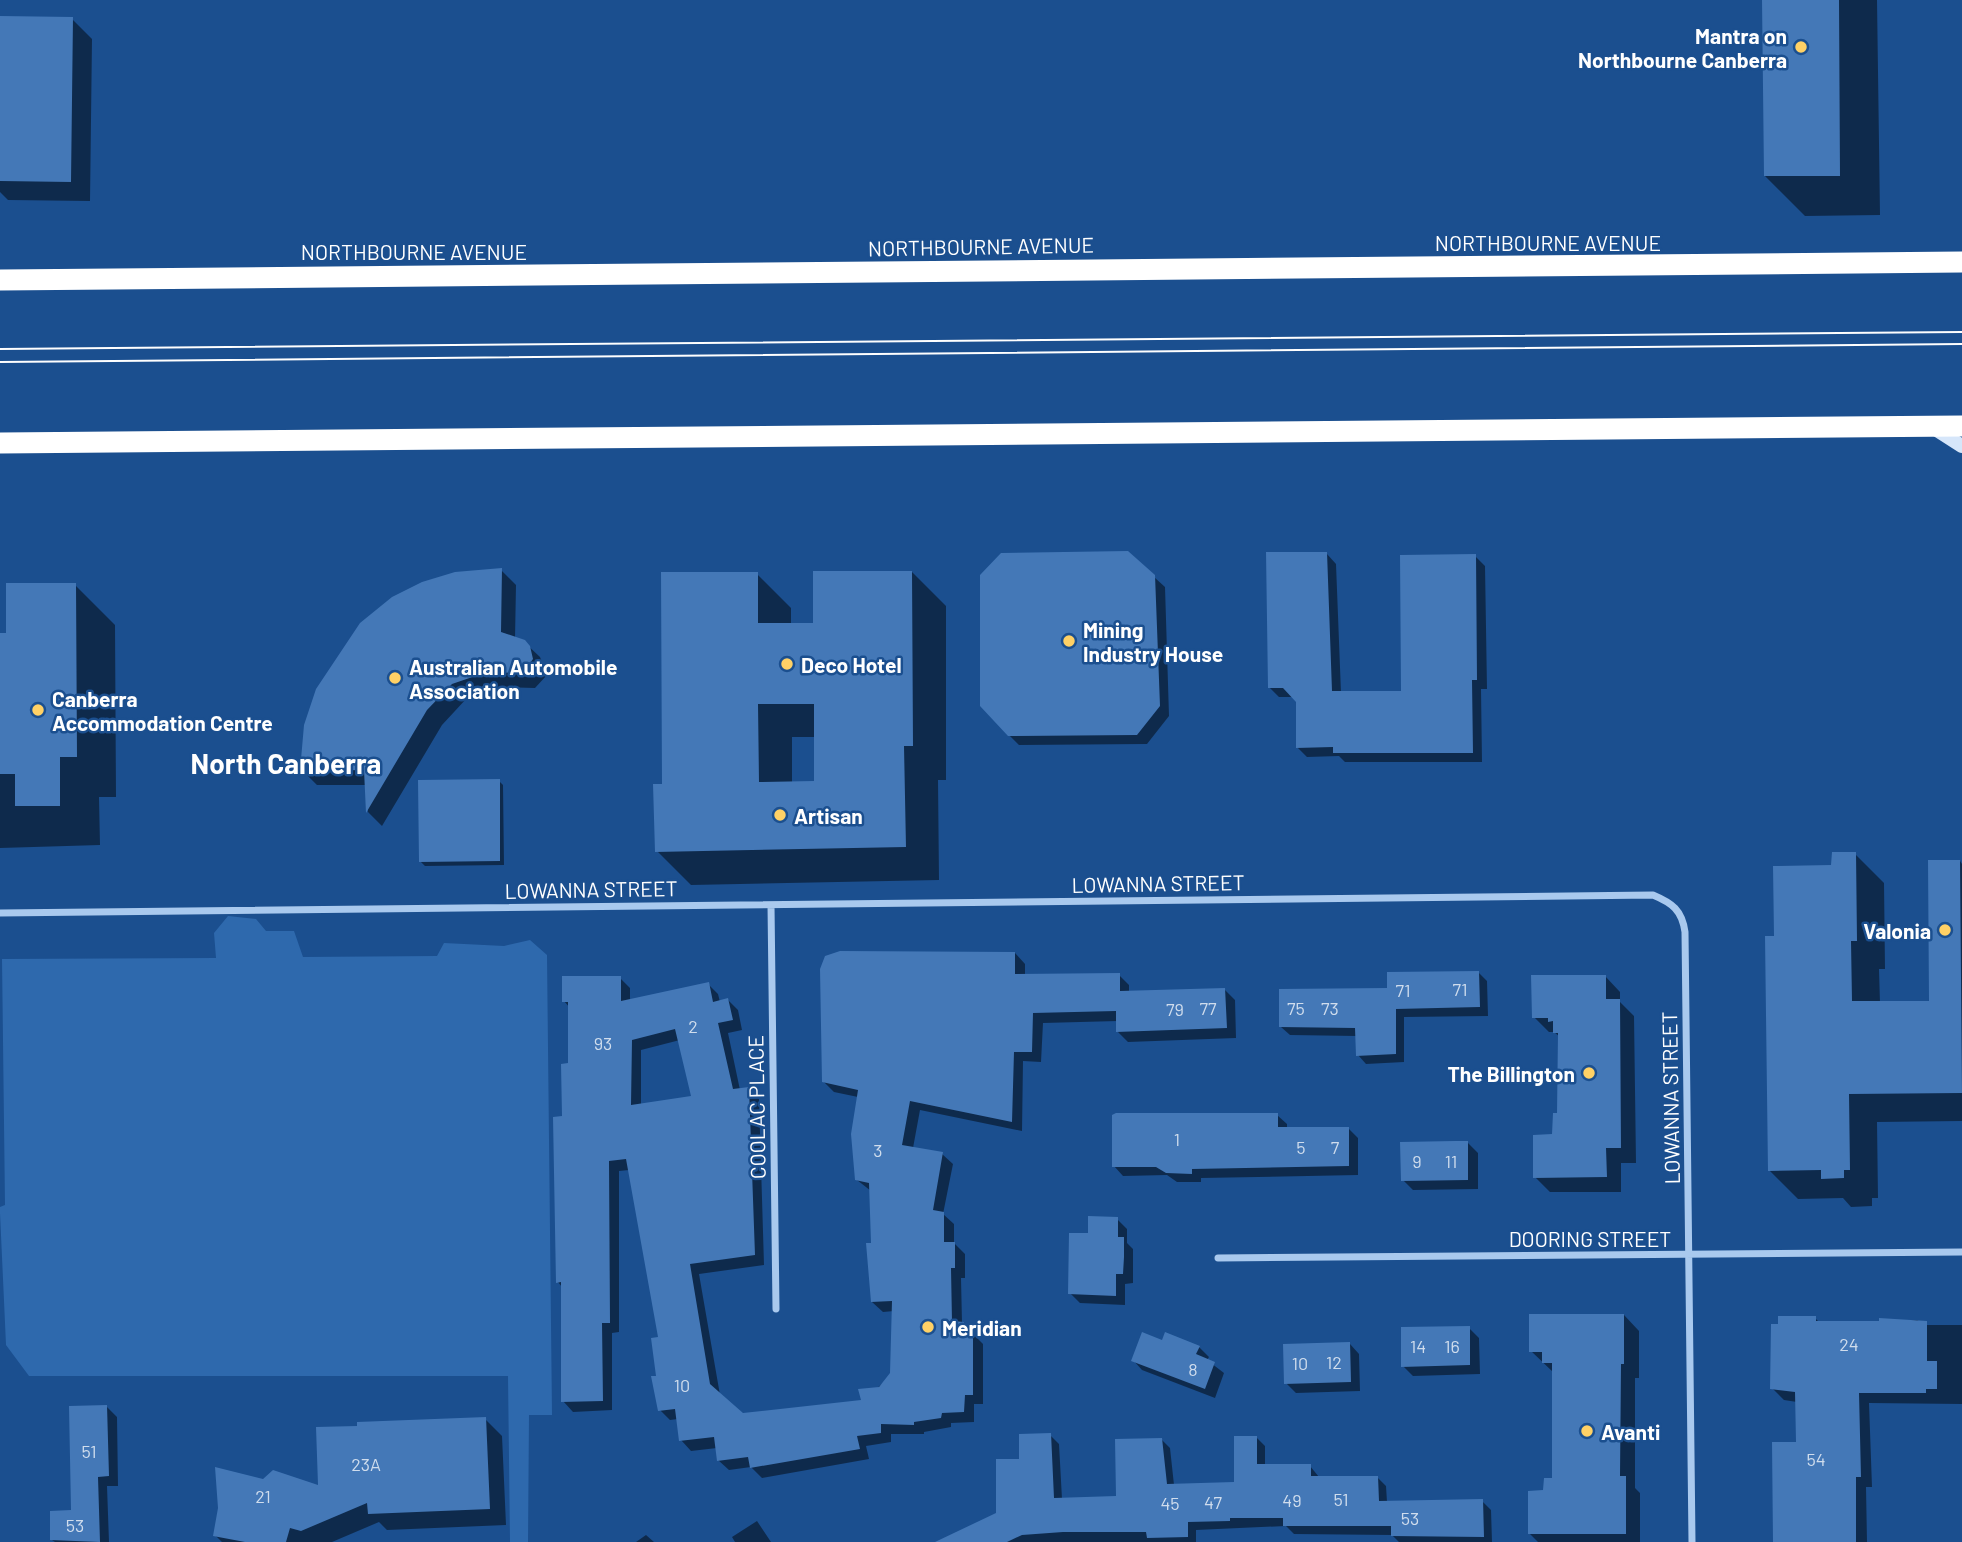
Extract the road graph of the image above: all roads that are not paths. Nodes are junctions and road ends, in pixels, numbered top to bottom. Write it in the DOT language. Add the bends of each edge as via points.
graph roads {
  1 [pos="1956,259"];
  2 [pos="0,280"];
  3 [pos="1932,426"];
  4 [pos="1962,426"];
  5 [pos="0,443"];
  6 [pos="1962,446"];
  7 [pos="771,905"];
  8 [pos="0,913"];
  9 [pos="1962,1252"];
  10 [pos="1689,1255"];
  11 [pos="1218,1258"];
  12 [pos="776,1309"];
  13 [pos="1692,1542"];
  1 -- 2 [label="highway, NORTHBOURNE AVENUE"];
  3 -- 4 [label="highway"];
  3 -- 5 [label="highway"];
  3 -- 6 [label="main road"];
  7 -- 8 [label="street, LOWANNA STREET"];
  7 -- 10 [label="street, LOWANNA STREET" via="1653,895 1669,901 1684,919 1685,932"];
  7 -- 12 [label="street, COOLAC PLACE"];
  9 -- 10 [label="street, DOORING STREET"];
  10 -- 11 [label="street, DOORING STREET"];
  10 -- 13 [label="street, LOWANNA STREET"];
}
